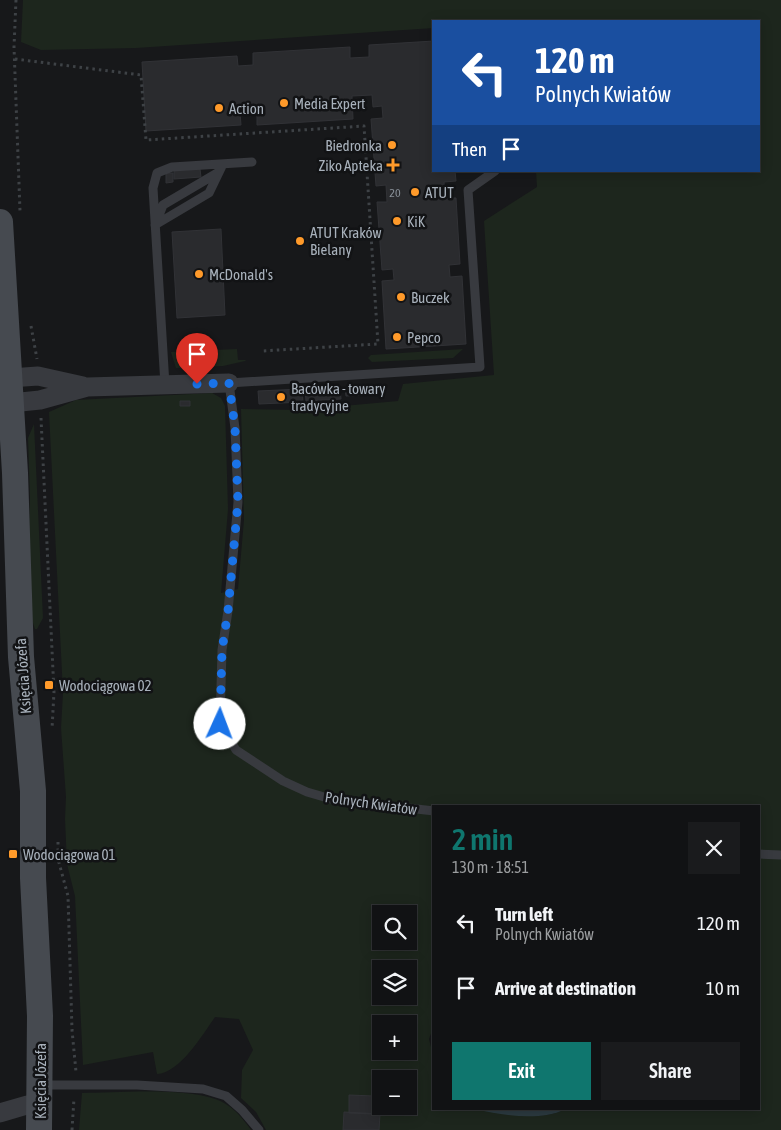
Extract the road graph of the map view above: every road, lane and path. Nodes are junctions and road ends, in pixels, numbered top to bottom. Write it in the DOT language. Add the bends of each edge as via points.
graph roads {
  1 [pos="16,0"];
  2 [pos="14,59"];
  3 [pos="252,162"];
  4 [pos="221,168"];
  5 [pos="494,172"];
  6 [pos="20,202"];
  7 [pos="0,222"];
  8 [pos="155,226"];
  9 [pos="262,351"];
  10 [pos="229,383"];
  11 [pos="165,385"];
  12 [pos="87,387"];
  13 [pos="10,390"];
  14 [pos="41,415"];
  15 [pos="52,737"];
  16 [pos="432,811"];
  17 [pos="58,839"];
  18 [pos="760,854"];
  19 [pos="781,855"];
  20 [pos="76,1075"];
  21 [pos="40,1095"];
  22 [pos="75,1096"];
  23 [pos="0,1113"];
  24 [pos="39,1130"];
  25 [pos="72,1130"];
  26 [pos="259,1130"];
  1 -- 2 [label="path"];
  2 -- 6 [label="path"];
  2 -- 9 [label="path" via="141,75 146,140 364,126 378,344"];
  3 -- 4 [label="lane"];
  4 -- 8 [label="lane" via="209,193"];
  4 -- 8 [label="lane" via="163,205"];
  4 -- 8 [label="lane" via="172,167 157,173 153,188"];
  5 -- 10 [label="lane" via="468,190 480,367"];
  7 -- 13 [label="main road, Księcia Józefa"];
  8 -- 11 [label="lane"];
  10 -- 11 [label="street"];
  10 -- 16 [label="lane, Polnych Kwiatów" via="235,428 238,502 222,650 220,724 236,750 283,781 307,792 331,799"];
  11 -- 12 [label="street"];
  12 -- 13 [label="street" via="40,400"];
  12 -- 13 [label="street" via="38,376"];
  13 -- 21 [label="main road, Księcia Józefa" via="21,657 33,791"];
  14 -- 15 [label="path" via="54,692"];
  17 -- 20 [label="path" via="58,859 68,896"];
  18 -- 19 [label="lane"];
  21 -- 23 [label="street" via="27,1105"];
  21 -- 24 [label="main road, Księcia Józefa"];
  21 -- 26 [label="lane" via="137,1085 203,1089 226,1096"];
  22 -- 25 [label="path"];
}
